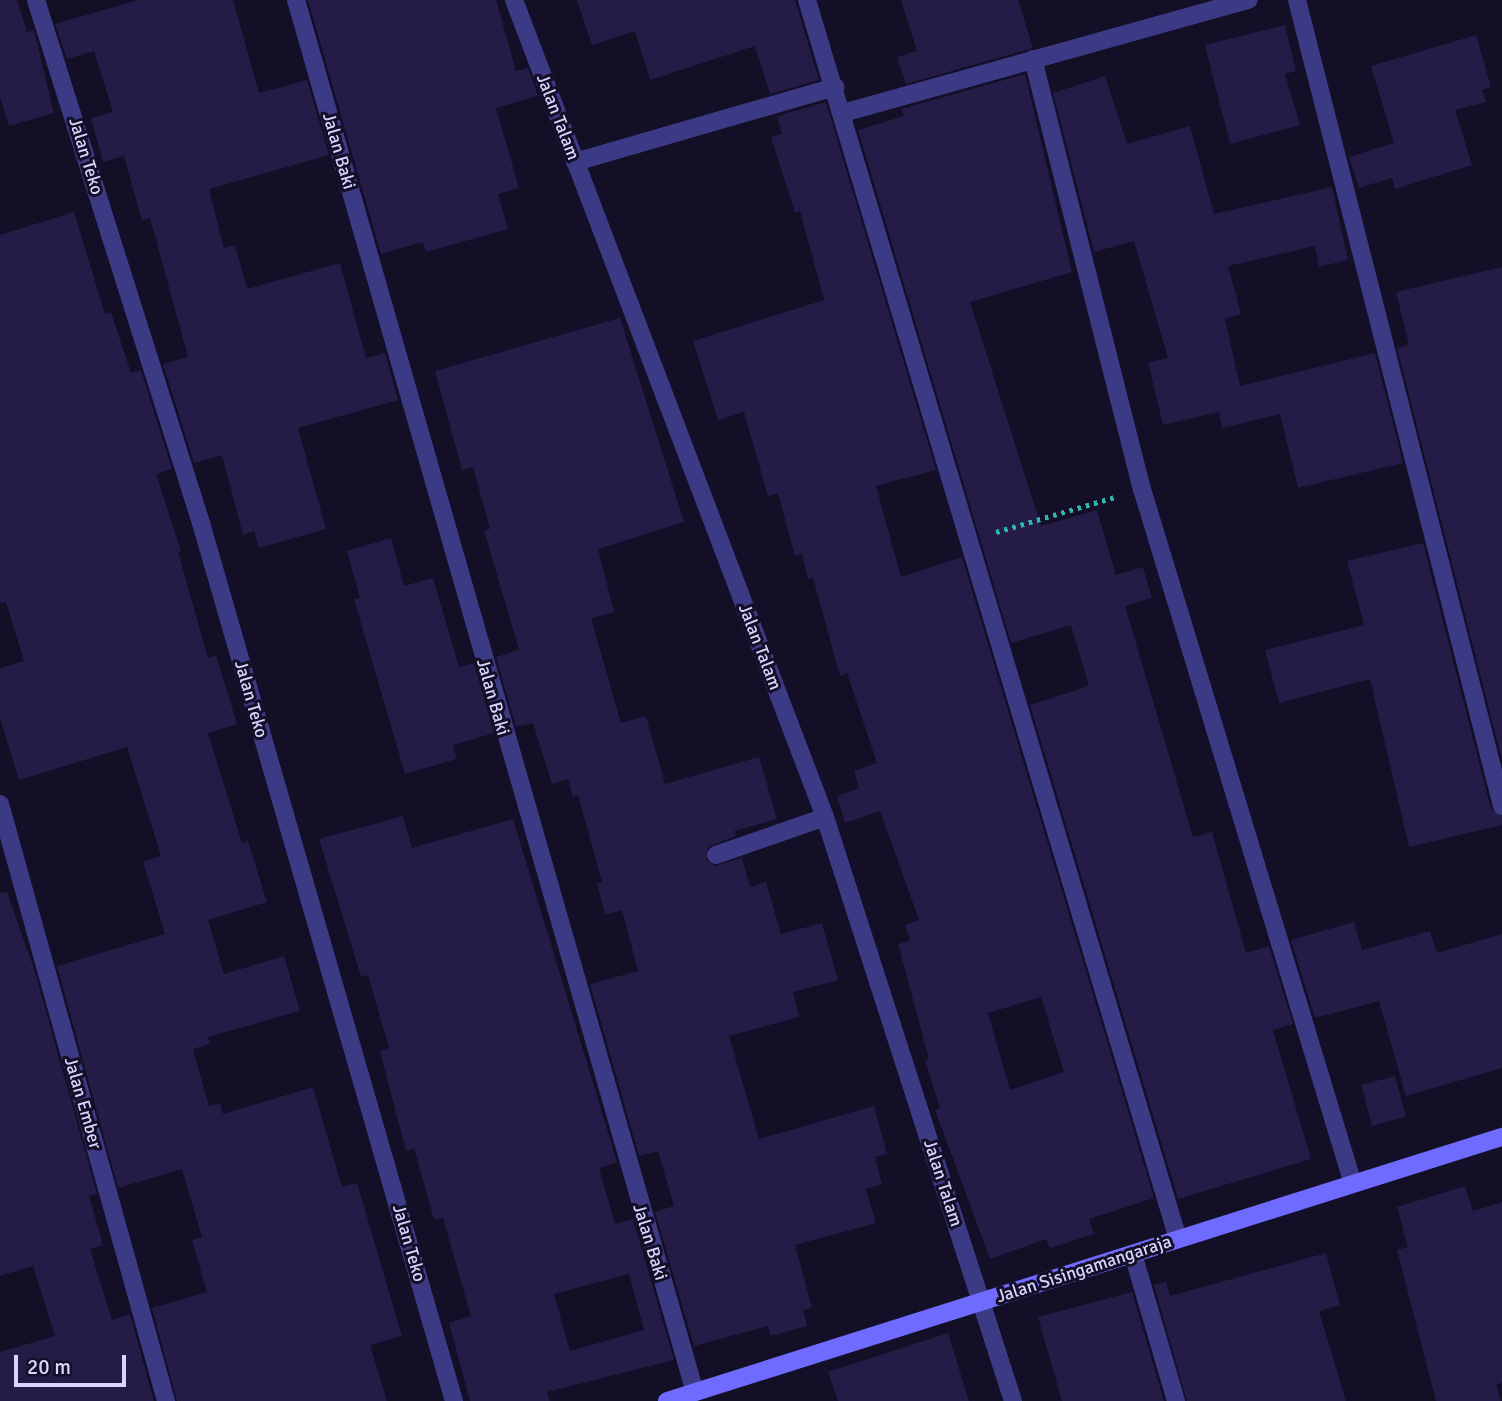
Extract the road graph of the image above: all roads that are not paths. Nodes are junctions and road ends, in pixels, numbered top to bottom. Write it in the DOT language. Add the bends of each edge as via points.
graph roads {
  1 [pos="36,0"];
  2 [pos="296,0"];
  3 [pos="514,0"];
  4 [pos="807,0"];
  5 [pos="1248,0"];
  6 [pos="1297,0"];
  7 [pos="1033,59"];
  8 [pos="835,88"];
  9 [pos="843,113"];
  10 [pos="575,162"];
  11 [pos="0,804"];
  12 [pos="1502,806"];
  13 [pos="825,817"];
  14 [pos="716,855"];
  15 [pos="1502,1137"];
  16 [pos="1353,1184"];
  17 [pos="1178,1239"];
  18 [pos="1133,1254"];
  19 [pos="981,1302"];
  20 [pos="695,1392"];
  21 [pos="166,1401"];
  22 [pos="454,1401"];
  23 [pos="667,1401"];
  24 [pos="1013,1401"];
  25 [pos="1176,1401"];
  1 -- 22 [label="street, Jalan Teko" via="201,523"];
  2 -- 20 [label="street, Jalan Baki"];
  3 -- 10 [label="street, Jalan Talam"];
  4 -- 8 [label="street"];
  5 -- 7 [label="street"];
  6 -- 12 [label="street"];
  7 -- 9 [label="street"];
  7 -- 16 [label="street" via="1142,489"];
  8 -- 9 [label="street"];
  8 -- 10 [label="street"];
  9 -- 17 [label="street"];
  10 -- 13 [label="street, Jalan Talam"];
  11 -- 21 [label="street, Jalan Ember"];
  13 -- 14 [label="street"];
  13 -- 19 [label="street, Jalan Talam"];
  15 -- 16 [label="street, Jalan Sisingamangaraja"];
  16 -- 17 [label="street, Jalan Sisingamangaraja"];
  17 -- 18 [label="street, Jalan Sisingamangaraja"];
  18 -- 19 [label="street, Jalan Sisingamangaraja"];
  18 -- 25 [label="street"];
  19 -- 20 [label="street, Jalan Sisingamangaraja"];
  19 -- 24 [label="street, Jalan Talam"];
  20 -- 23 [label="street, Jalan Sisingamangaraja"];
}
